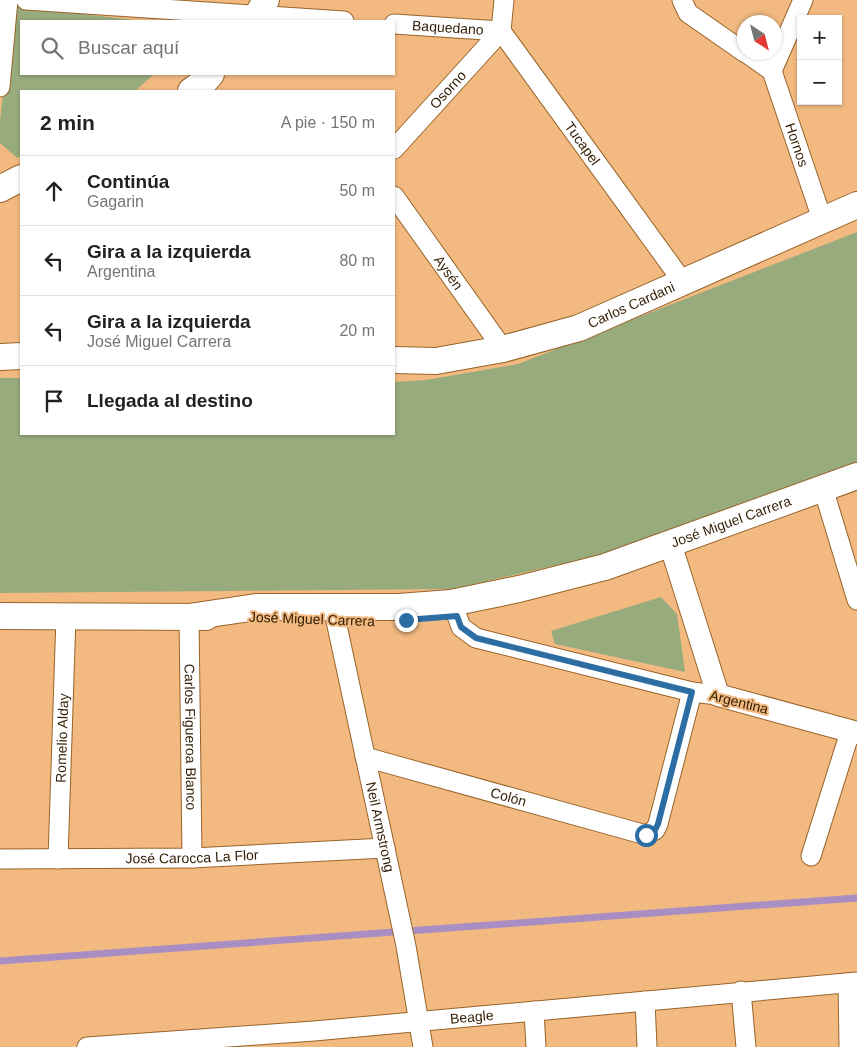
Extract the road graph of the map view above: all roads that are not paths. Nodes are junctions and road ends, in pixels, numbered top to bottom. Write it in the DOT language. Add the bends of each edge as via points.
graph roads {
  1 [pos="8,0"];
  2 [pos="26,0"];
  3 [pos="504,0"];
  4 [pos="682,0"];
  5 [pos="803,0"];
  6 [pos="259,12"];
  7 [pos="335,20"];
  8 [pos="395,24"];
  9 [pos="501,30"];
  10 [pos="737,47"];
  11 [pos="756,60"];
  12 [pos="772,71"];
  13 [pos="210,75"];
  14 [pos="0,87"];
  15 [pos="192,90"];
  16 [pos="395,148"];
  17 [pos="20,179"];
  18 [pos="0,189"];
  19 [pos="395,197"];
  20 [pos="857,205"];
  21 [pos="822,219"];
  22 [pos="683,282"];
  23 [pos="503,350"];
  24 [pos="20,356"];
  25 [pos="0,357"];
  26 [pos="395,360"];
  27 [pos="857,476"];
  28 [pos="823,488"];
  29 [pos="670,543"];
  30 [pos="605,567"];
  31 [pos="857,600"];
  32 [pos="334,614"];
  33 [pos="0,616"];
  34 [pos="66,616"];
  35 [pos="457,616"];
  36 [pos="190,617"];
  37 [pos="692,692"];
  38 [pos="718,695"];
  39 [pos="853,733"];
  40 [pos="365,757"];
  41 [pos="385,848"];
  42 [pos="811,856"];
  43 [pos="192,858"];
  44 [pos="0,859"];
  45 [pos="58,859"];
  46 [pos="852,983"];
  47 [pos="742,992"];
  48 [pos="645,1001"];
  49 [pos="534,1011"];
  50 [pos="419,1020"];
  51 [pos="315,1039"];
  52 [pos="88,1047"];
  53 [pos="422,1047"];
  54 [pos="536,1047"];
  55 [pos="647,1047"];
  56 [pos="746,1047"];
  57 [pos="849,1047"];
  1 -- 14 [label="street"];
  2 -- 6 [label="street"];
  3 -- 9 [label="street"];
  4 -- 10 [label="street" via="688,13"];
  5 -- 12 [label="street"];
  6 -- 7 [label="street"];
  8 -- 9 [label="street, Baquedano"];
  9 -- 16 [label="street, Osorno"];
  9 -- 22 [label="street, Tucapel"];
  11 -- 12 [label="street"];
  12 -- 21 [label="street, Hornos"];
  13 -- 15 [label="main road"];
  17 -- 18 [label="main road"];
  19 -- 23 [label="street, Aysén"];
  20 -- 21 [label="main road, Carlos Cardani"];
  21 -- 22 [label="main road, Carlos Cardani"];
  22 -- 23 [label="main road, Carlos Cardani" via="579,328"];
  23 -- 26 [label="main road, Carlos Cardani" via="436,361"];
  24 -- 25 [label="main road"];
  27 -- 28 [label="main road, José Miguel Carrera"];
  28 -- 29 [label="main road, José Miguel Carrera"];
  28 -- 31 [label="street"];
  29 -- 30 [label="main road, José Miguel Carrera"];
  29 -- 38 [label="street"];
  30 -- 32 [label="main road, José Miguel Carrera" via="451,602"];
  30 -- 35 [label="main road, José Miguel Carrera" via="561,588"];
  32 -- 35 [label="main road, José Miguel Carrera" via="406,620"];
  32 -- 36 [label="main road, José Miguel Carrera" via="256,607"];
  32 -- 40 [label="street, Neil Armstrong"];
  33 -- 34 [label="main road, José Miguel Carrera"];
  34 -- 36 [label="main road, José Miguel Carrera"];
  34 -- 45 [label="street, Romelio Alday"];
  35 -- 37 [label="street, Argentina" via="461,627 476,638"];
  36 -- 43 [label="street, Carlos Figueroa Blanco"];
  37 -- 38 [label="street, Argentina"];
  37 -- 40 [label="street, Colón" via="658,824 651,834 642,835"];
  38 -- 39 [label="street, Argentina"];
  39 -- 42 [label="street"];
  40 -- 41 [label="street, Neil Armstrong"];
  41 -- 43 [label="street, José Carocca La Flor"];
  41 -- 50 [label="street, Neil Armstrong"];
  43 -- 45 [label="street, José Carocca La Flor"];
  44 -- 45 [label="street, José Carocca La Flor"];
  46 -- 47 [label="street, Beagle"];
  46 -- 57 [label="street"];
  47 -- 48 [label="street, Beagle"];
  47 -- 56 [label="street"];
  48 -- 49 [label="street, Beagle"];
  48 -- 55 [label="street"];
  49 -- 50 [label="street, Beagle"];
  49 -- 54 [label="street"];
  50 -- 51 [label="street, Beagle"];
  50 -- 53 [label="street, Neil Armstrong"];
  51 -- 52 [label="street, Beagle"];
}
